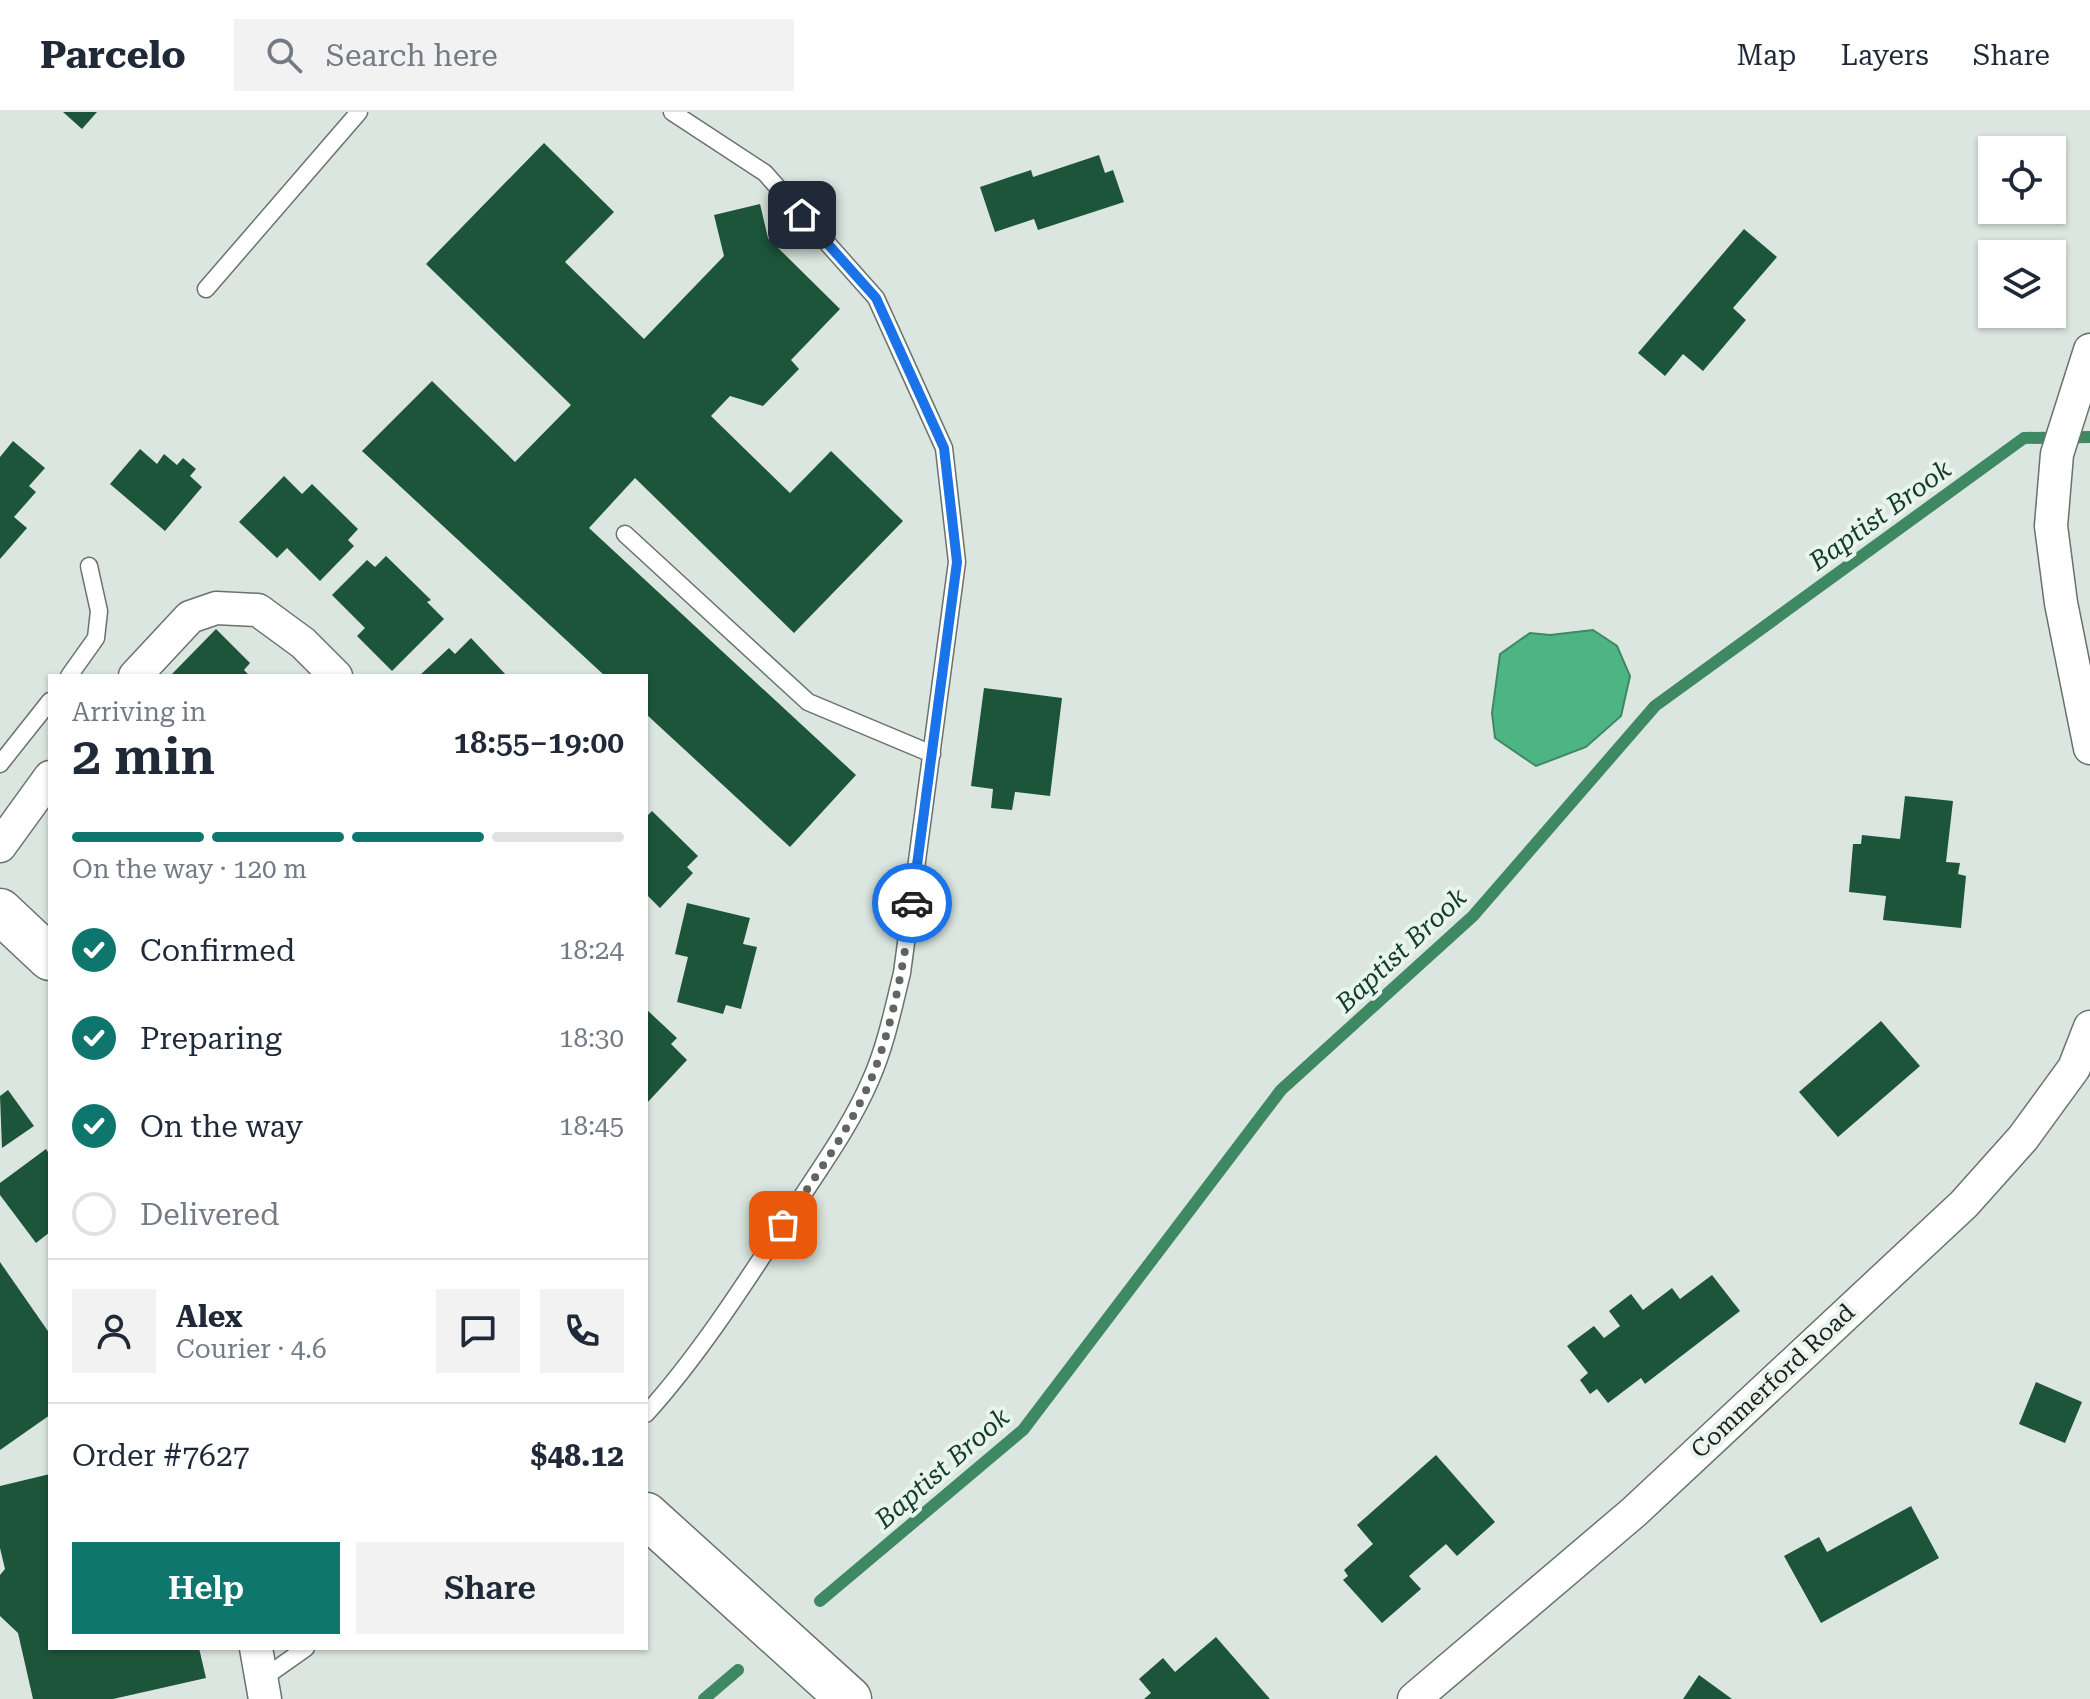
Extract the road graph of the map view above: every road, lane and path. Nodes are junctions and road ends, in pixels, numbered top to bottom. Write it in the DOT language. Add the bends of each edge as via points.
graph roads {
  1 [pos="359,112"];
  2 [pos="672,112"];
  3 [pos="206,289"];
  4 [pos="2090,350"];
  5 [pos="625,534"];
  6 [pos="89,566"];
  7 [pos="2090,672"];
  8 [pos="70,674"];
  9 [pos="137,674"];
  10 [pos="334,674"];
  11 [pos="2080,703"];
  12 [pos="48,704"];
  13 [pos="2090,748"];
  14 [pos="932,754"];
  15 [pos="0,764"];
  16 [pos="48,780"];
  17 [pos="0,846"];
  18 [pos="0,911"];
  19 [pos="48,956"];
  20 [pos="2090,1027"];
  21 [pos="648,1412"];
  22 [pos="648,1517"];
  23 [pos="256,1650"];
  24 [pos="304,1650"];
  25 [pos="264,1689"];
  26 [pos="849,1699"];
  27 [pos="1414,1699"];
  1 -- 3 [label="lane"];
  2 -- 14 [label="lane" via="765,173 876,298 944,448 957,562"];
  4 -- 11 [label="street" via="2057,454 2051,526"];
  5 -- 14 [label="lane" via="808,702"];
  6 -- 8 [label="lane" via="99,611 96,638"];
  7 -- 11 [label="street"];
  9 -- 10 [label="street" via="190,617 216,608 258,610"];
  11 -- 13 [label="street"];
  12 -- 15 [label="lane"];
  14 -- 21 [label="lane" via="902,973 871,1079 768,1248"];
  16 -- 17 [label="street"];
  18 -- 19 [label="main road"];
  20 -- 27 [label="street, Commerford Road" via="2074,1068 2023,1138 1964,1204 1634,1512"];
  22 -- 26 [label="main road"];
  23 -- 25 [label="street"];
  24 -- 25 [label="lane"];
}
